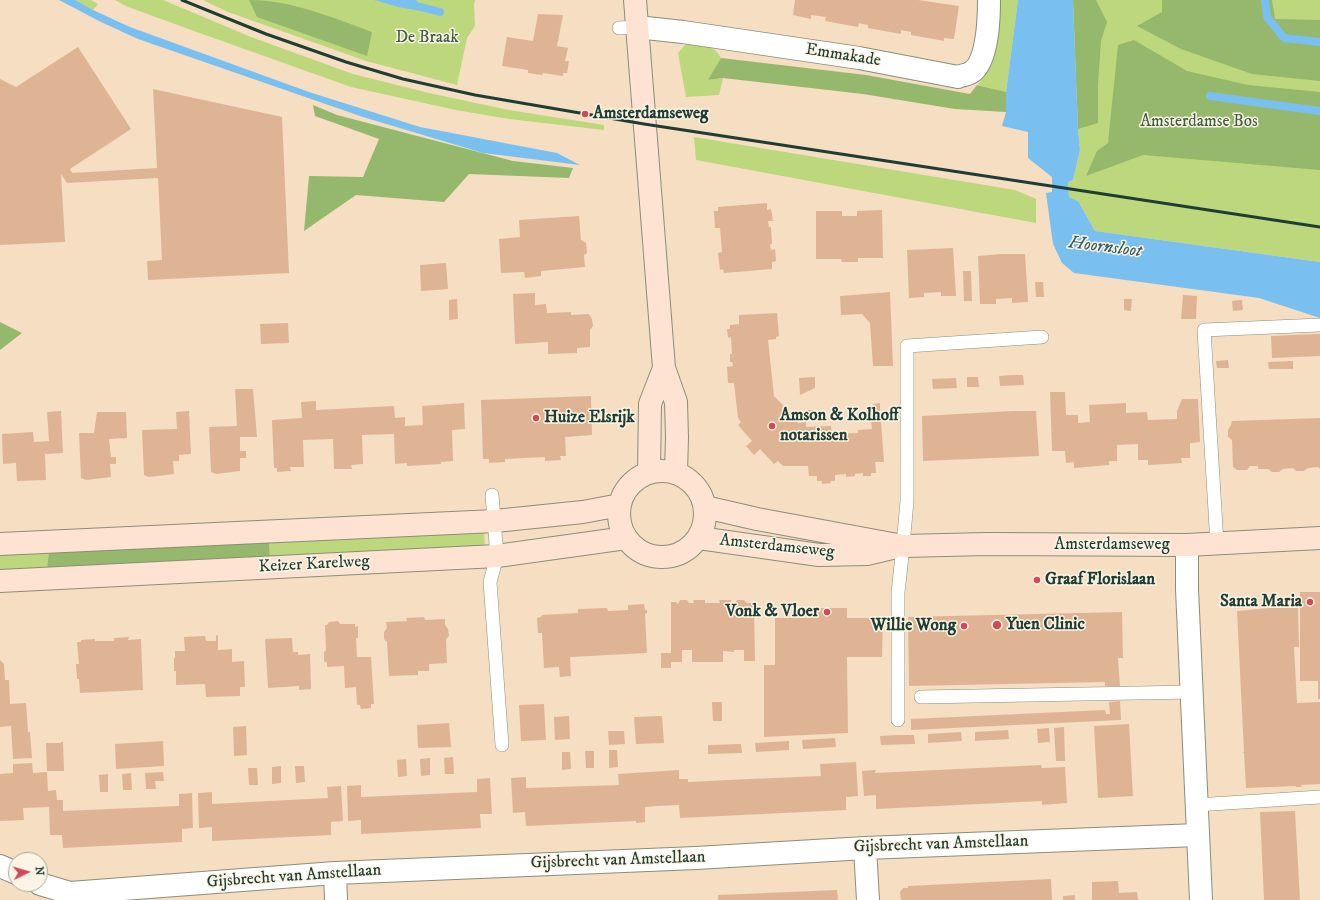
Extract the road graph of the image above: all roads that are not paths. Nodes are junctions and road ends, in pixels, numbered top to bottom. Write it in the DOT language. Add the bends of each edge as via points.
graph roads {
  1 [pos="635,0"];
  2 [pos="989,0"];
  3 [pos="628,28"];
  4 [pos="1320,325"];
  5 [pos="1042,337"];
  6 [pos="664,368"];
  7 [pos="649,473"];
  8 [pos="676,473"];
  9 [pos="492,495"];
  10 [pos="620,505"];
  11 [pos="705,507"];
  12 [pos="495,521"];
  13 [pos="626,538"];
  14 [pos="699,538"];
  15 [pos="1320,538"];
  16 [pos="0,544"];
  17 [pos="1216,544"];
  18 [pos="1187,545"];
  19 [pos="903,546"];
  20 [pos="497,556"];
  21 [pos="0,581"];
  22 [pos="1192,692"];
  23 [pos="921,697"];
  24 [pos="898,720"];
  25 [pos="502,745"];
  26 [pos="1320,797"];
  27 [pos="1196,805"];
  28 [pos="1198,835"];
  29 [pos="865,848"];
  30 [pos="334,873"];
  31 [pos="48,887"];
  32 [pos="70,897"];
  33 [pos="336,900"];
  34 [pos="868,900"];
  35 [pos="1201,900"];
  1 -- 3 [label="main road"];
  2 -- 3 [label="street, Emmakade" via="983,55 971,73 958,76 683,32"];
  3 -- 6 [label="main road"];
  4 -- 17 [label="lane" via="1204,330"];
  5 -- 19 [label="lane" via="907,346 907,501"];
  6 -- 7 [label="main road" via="650,404"];
  6 -- 8 [label="main road" via="676,402"];
  7 -- 8 [label="main road" via="662,470"];
  7 -- 10 [label="main road" via="630,485"];
  8 -- 11 [label="main road" via="695,486"];
  9 -- 12 [label="lane"];
  10 -- 12 [label="main road, Keizer Karelweg" via="583,512"];
  10 -- 13 [label="main road" via="619,522"];
  11 -- 14 [label="main road" via="704,523"];
  11 -- 19 [label="main road, Amsterdamseweg"];
  12 -- 16 [label="main road, Keizer Karelweg"];
  12 -- 20 [label="lane"];
  13 -- 14 [label="main road" via="638,550 654,557 671,557 687,550"];
  13 -- 20 [label="main road, Keizer Karelweg"];
  14 -- 19 [label="main road, Amsterdamseweg" via="819,555 867,554"];
  15 -- 17 [label="main road, Amsterdamseweg"];
  17 -- 18 [label="main road, Amsterdamseweg"];
  18 -- 19 [label="main road, Amsterdamseweg"];
  18 -- 22 [label="street"];
  19 -- 24 [label="lane" via="898,593"];
  20 -- 21 [label="main road, Keizer Karelweg"];
  20 -- 25 [label="lane" via="490,582"];
  22 -- 23 [label="lane"];
  22 -- 27 [label="street"];
  26 -- 27 [label="lane"];
  27 -- 28 [label="street"];
  28 -- 29 [label="street, Gijsbrecht van Amstellaan"];
  28 -- 35 [label="street"];
  29 -- 30 [label="street, Gijsbrecht van Amstellaan"];
  29 -- 34 [label="street"];
  30 -- 32 [label="street, Gijsbrecht van Amstellaan"];
  30 -- 33 [label="street"];
  31 -- 32 [label="street, Gijsbrecht van Amstellaan"];
}
